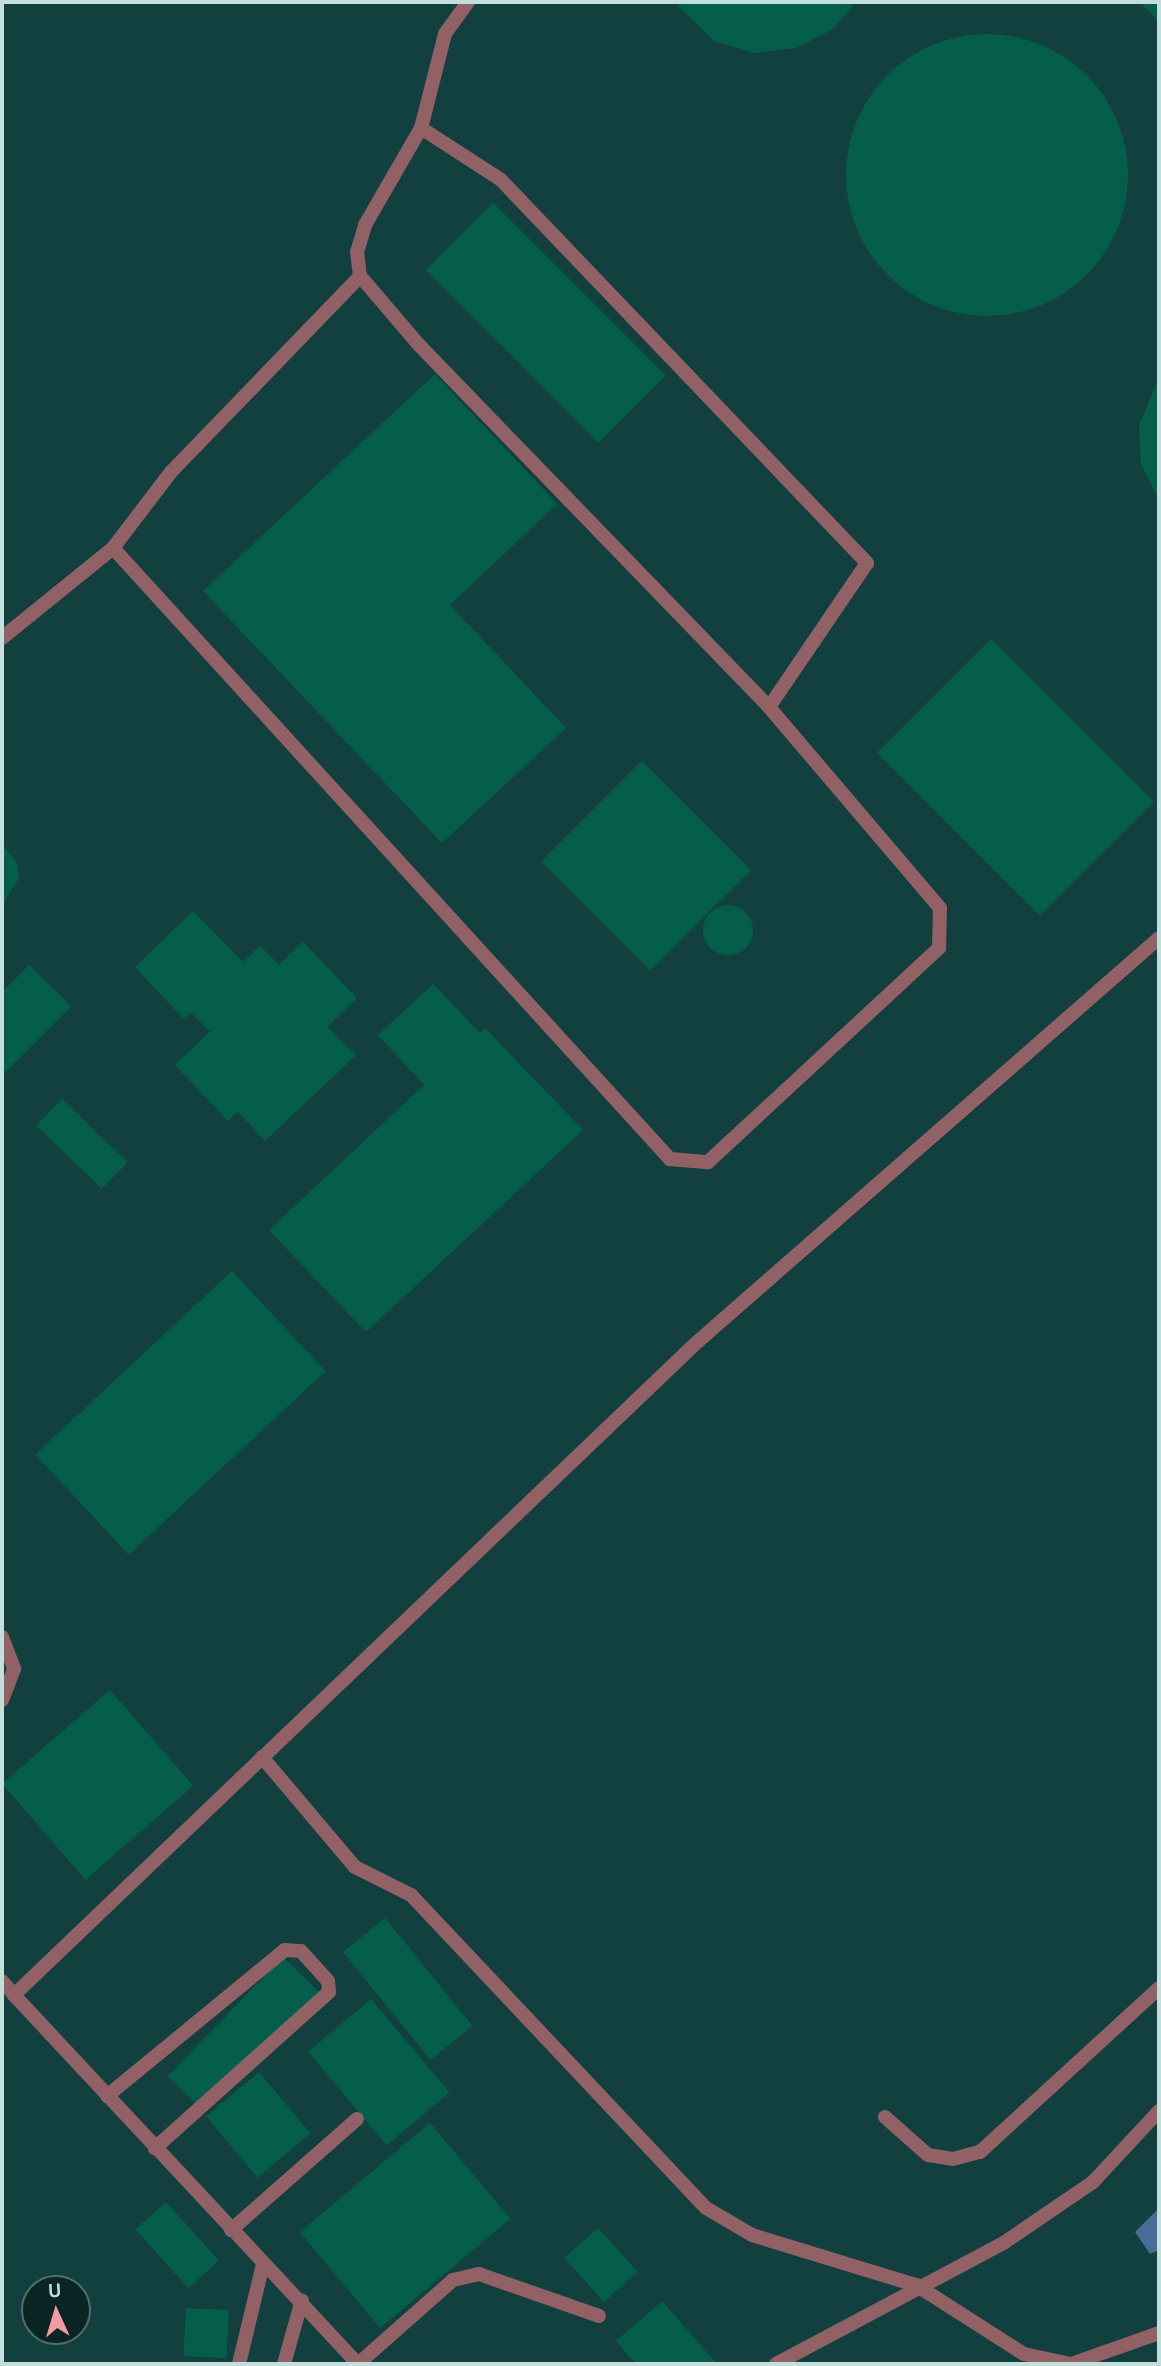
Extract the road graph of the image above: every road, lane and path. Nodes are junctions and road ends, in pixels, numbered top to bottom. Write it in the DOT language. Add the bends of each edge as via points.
graph roads {
  1 [pos="468,2"];
  2 [pos="421,128"];
  3 [pos="360,276"];
  4 [pos="113,548"];
  5 [pos="2,638"];
  6 [pos="769,707"];
  7 [pos="1159,938"];
  8 [pos="2,1637"];
  9 [pos="2,1700"];
  10 [pos="262,1757"];
  11 [pos="2,1981"];
  12 [pos="1159,1988"];
  13 [pos="14,1994"];
  14 [pos="107,2096"];
  15 [pos="1159,2111"];
  16 [pos="885,2117"];
  17 [pos="357,2119"];
  18 [pos="155,2148"];
  19 [pos="231,2230"];
  20 [pos="263,2264"];
  21 [pos="916,2285"];
  22 [pos="302,2300"];
  23 [pos="599,2316"];
  24 [pos="1159,2333"];
  25 [pos="239,2364"];
  26 [pos="284,2364"];
  27 [pos="358,2364"];
  28 [pos="776,2364"];
  1 -- 2 [label="lane" via="445,34"];
  2 -- 3 [label="lane" via="365,225 358,252"];
  2 -- 6 [label="lane" via="501,180 867,564"];
  3 -- 4 [label="lane" via="171,472"];
  3 -- 6 [label="lane" via="419,345"];
  4 -- 5 [label="lane"];
  4 -- 6 [label="lane" via="670,1159 708,1162 939,948 940,908"];
  7 -- 10 [label="lane" via="695,1344"];
  8 -- 9 [label="lane" via="14,1669"];
  10 -- 13 [label="lane"];
  10 -- 21 [label="lane" via="355,1867 411,1895 706,2208 752,2235"];
  11 -- 13 [label="lane"];
  12 -- 16 [label="lane" via="981,2152 953,2159 928,2155"];
  13 -- 14 [label="lane"];
  14 -- 18 [label="lane"];
  14 -- 18 [label="lane" via="285,1950 300,1951 310,1961 328,1981 329,1992"];
  15 -- 21 [label="lane" via="1093,2182 1004,2242"];
  17 -- 19 [label="lane"];
  18 -- 19 [label="lane"];
  19 -- 20 [label="lane"];
  20 -- 22 [label="lane"];
  20 -- 25 [label="lane"];
  21 -- 24 [label="lane" via="1024,2354 1071,2364"];
  21 -- 28 [label="lane"];
  22 -- 26 [label="lane"];
  22 -- 27 [label="lane"];
  23 -- 27 [label="lane" via="479,2274 453,2280"];
}
